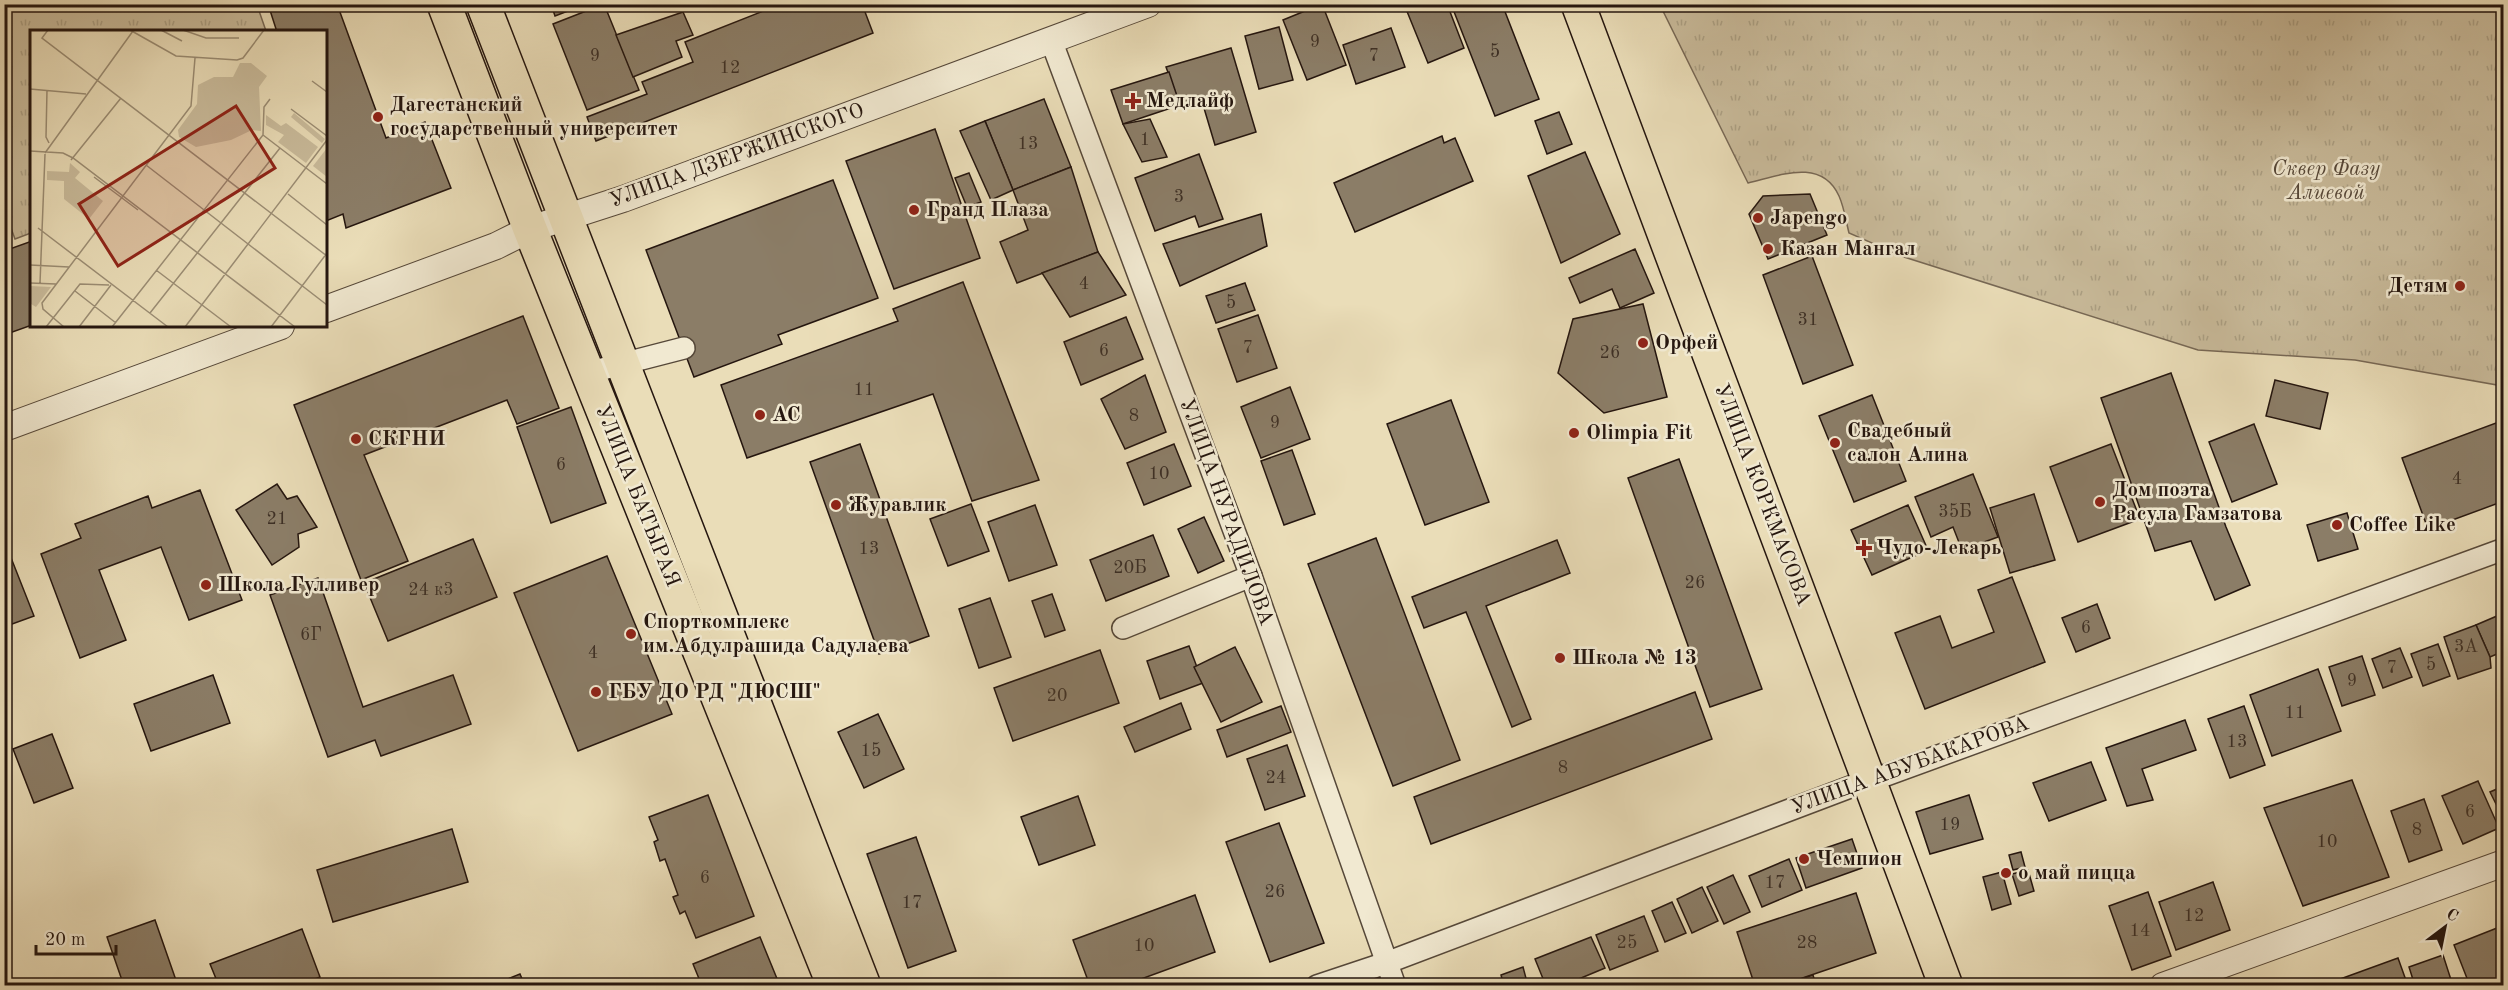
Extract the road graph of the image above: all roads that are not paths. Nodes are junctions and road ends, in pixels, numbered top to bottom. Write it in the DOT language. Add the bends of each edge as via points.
graph roads {
  1 [pos="444,4"];
  2 [pos="483,4"];
  3 [pos="1148,4"];
  4 [pos="1578,4"];
  5 [pos="1051,40"];
  6 [pos="566,216"];
  7 [pos="530,230"];
  8 [pos="327,309"];
  9 [pos="278,327"];
  10 [pos="684,348"];
  11 [pos="624,362"];
  12 [pos="587,373"];
  13 [pos="4,428"];
  14 [pos="2504,549"];
  15 [pos="1251,576"];
  16 [pos="1123,628"];
  17 [pos="1870,781"];
  18 [pos="2504,863"];
  19 [pos="1386,963"];
  20 [pos="834,986"];
  21 [pos="864,986"];
  22 [pos="1317,986"];
  23 [pos="1395,986"];
  24 [pos="1946,986"];
  25 [pos="2163,986"];
  1 -- 7 [label="main road, УЛИЦА БАТЫРАЯ"];
  2 -- 6 [label="main road, УЛИЦА БАТЫРАЯ"];
  3 -- 5 [label="street, УЛИЦА ДЗЕРЖИНСКОГО"];
  4 -- 17 [label="main road, УЛИЦА КОРКМАСОВА"];
  5 -- 6 [label="street, УЛИЦА ДЗЕРЖИНСКОГО" via="623,199"];
  5 -- 15 [label="street, УЛИЦА НУРАДИЛОВА"];
  6 -- 7 [label="street, УЛИЦА ДЗЕРЖИНСКОГО"];
  6 -- 11 [label="main road, УЛИЦА БАТЫРАЯ"];
  7 -- 8 [label="street, УЛИЦА ДЗЕРЖИНСКОГО"];
  7 -- 12 [label="main road, УЛИЦА БАТЫРАЯ"];
  9 -- 13 [label="street"];
  10 -- 11 [label="street"];
  11 -- 12 [label="street"];
  11 -- 21 [label="main road, УЛИЦА БАТЫРАЯ"];
  12 -- 20 [label="main road, УЛИЦА БАТЫРАЯ"];
  14 -- 17 [label="street, УЛИЦА АБУБАКАРОВА"];
  15 -- 16 [label="street"];
  15 -- 19 [label="street, УЛИЦА НУРАДИЛОВА"];
  17 -- 19 [label="street, УЛИЦА АБУБАКАРОВА"];
  17 -- 24 [label="main road, УЛИЦА КОРКМАСОВА"];
  18 -- 25 [label="street"];
  19 -- 22 [label="street, УЛИЦА АБУБАКАРОВА"];
  19 -- 23 [label="street, УЛИЦА НУРАДИЛОВА"];
}
